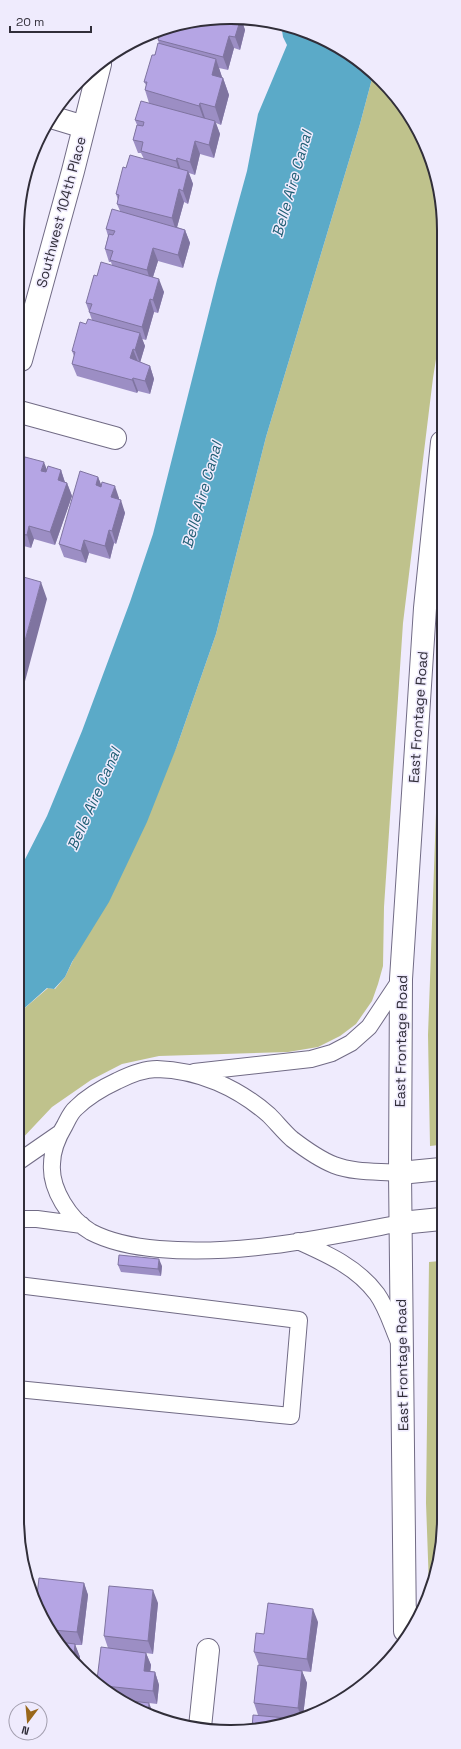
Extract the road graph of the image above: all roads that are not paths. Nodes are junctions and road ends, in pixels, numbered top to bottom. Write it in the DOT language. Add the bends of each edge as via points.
graph roads {
  1 [pos="98,72"];
  2 [pos="57,120"];
  3 [pos="84,127"];
  4 [pos="24,345"];
  5 [pos="24,413"];
  6 [pos="115,438"];
  7 [pos="437,491"];
  8 [pos="401,979"];
  9 [pos="189,1072"];
  10 [pos="60,1133"];
  11 [pos="24,1158"];
  12 [pos="437,1169"];
  13 [pos="400,1173"];
  14 [pos="24,1219"];
  15 [pos="437,1219"];
  16 [pos="401,1223"];
  17 [pos="82,1225"];
  18 [pos="298,1241"];
  19 [pos="24,1286"];
  20 [pos="402,1350"];
  21 [pos="24,1390"];
  22 [pos="406,1612"];
  23 [pos="408,1624"];
  24 [pos="405,1628"];
  25 [pos="208,1650"];
  26 [pos="200,1722"];
  1 -- 3 [label="main road, Southwest 104th Place"];
  2 -- 3 [label="main road"];
  3 -- 4 [label="main road, Southwest 104th Place"];
  5 -- 6 [label="main road"];
  7 -- 8 [label="main road, East Frontage Road" via="425,608"];
  8 -- 9 [label="lane" via="369,1027 351,1043 332,1053 311,1059"];
  8 -- 13 [label="main road, East Frontage Road"];
  9 -- 10 [label="lane" via="155,1069 127,1076 100,1089 75,1109"];
  9 -- 13 [label="lane" via="220,1083 247,1098 315,1156 336,1166 356,1171"];
  10 -- 11 [label="lane"];
  10 -- 17 [label="lane" via="52,1164 56,1190 68,1212"];
  12 -- 13 [label="main road"];
  13 -- 16 [label="main road, East Frontage Road"];
  14 -- 17 [label="lane"];
  15 -- 16 [label="main road"];
  16 -- 18 [label="lane"];
  16 -- 20 [label="main road, East Frontage Road"];
  17 -- 18 [label="lane" via="120,1243 177,1250 216,1251"];
  18 -- 20 [label="lane" via="332,1256 367,1283 384,1307"];
  19 -- 21 [label="lane" via="299,1320 290,1416"];
  20 -- 22 [label="main road, East Frontage Road"];
  22 -- 23 [label="main road"];
  22 -- 24 [label="main road, East Frontage Road"];
  25 -- 26 [label="main road"];
}
